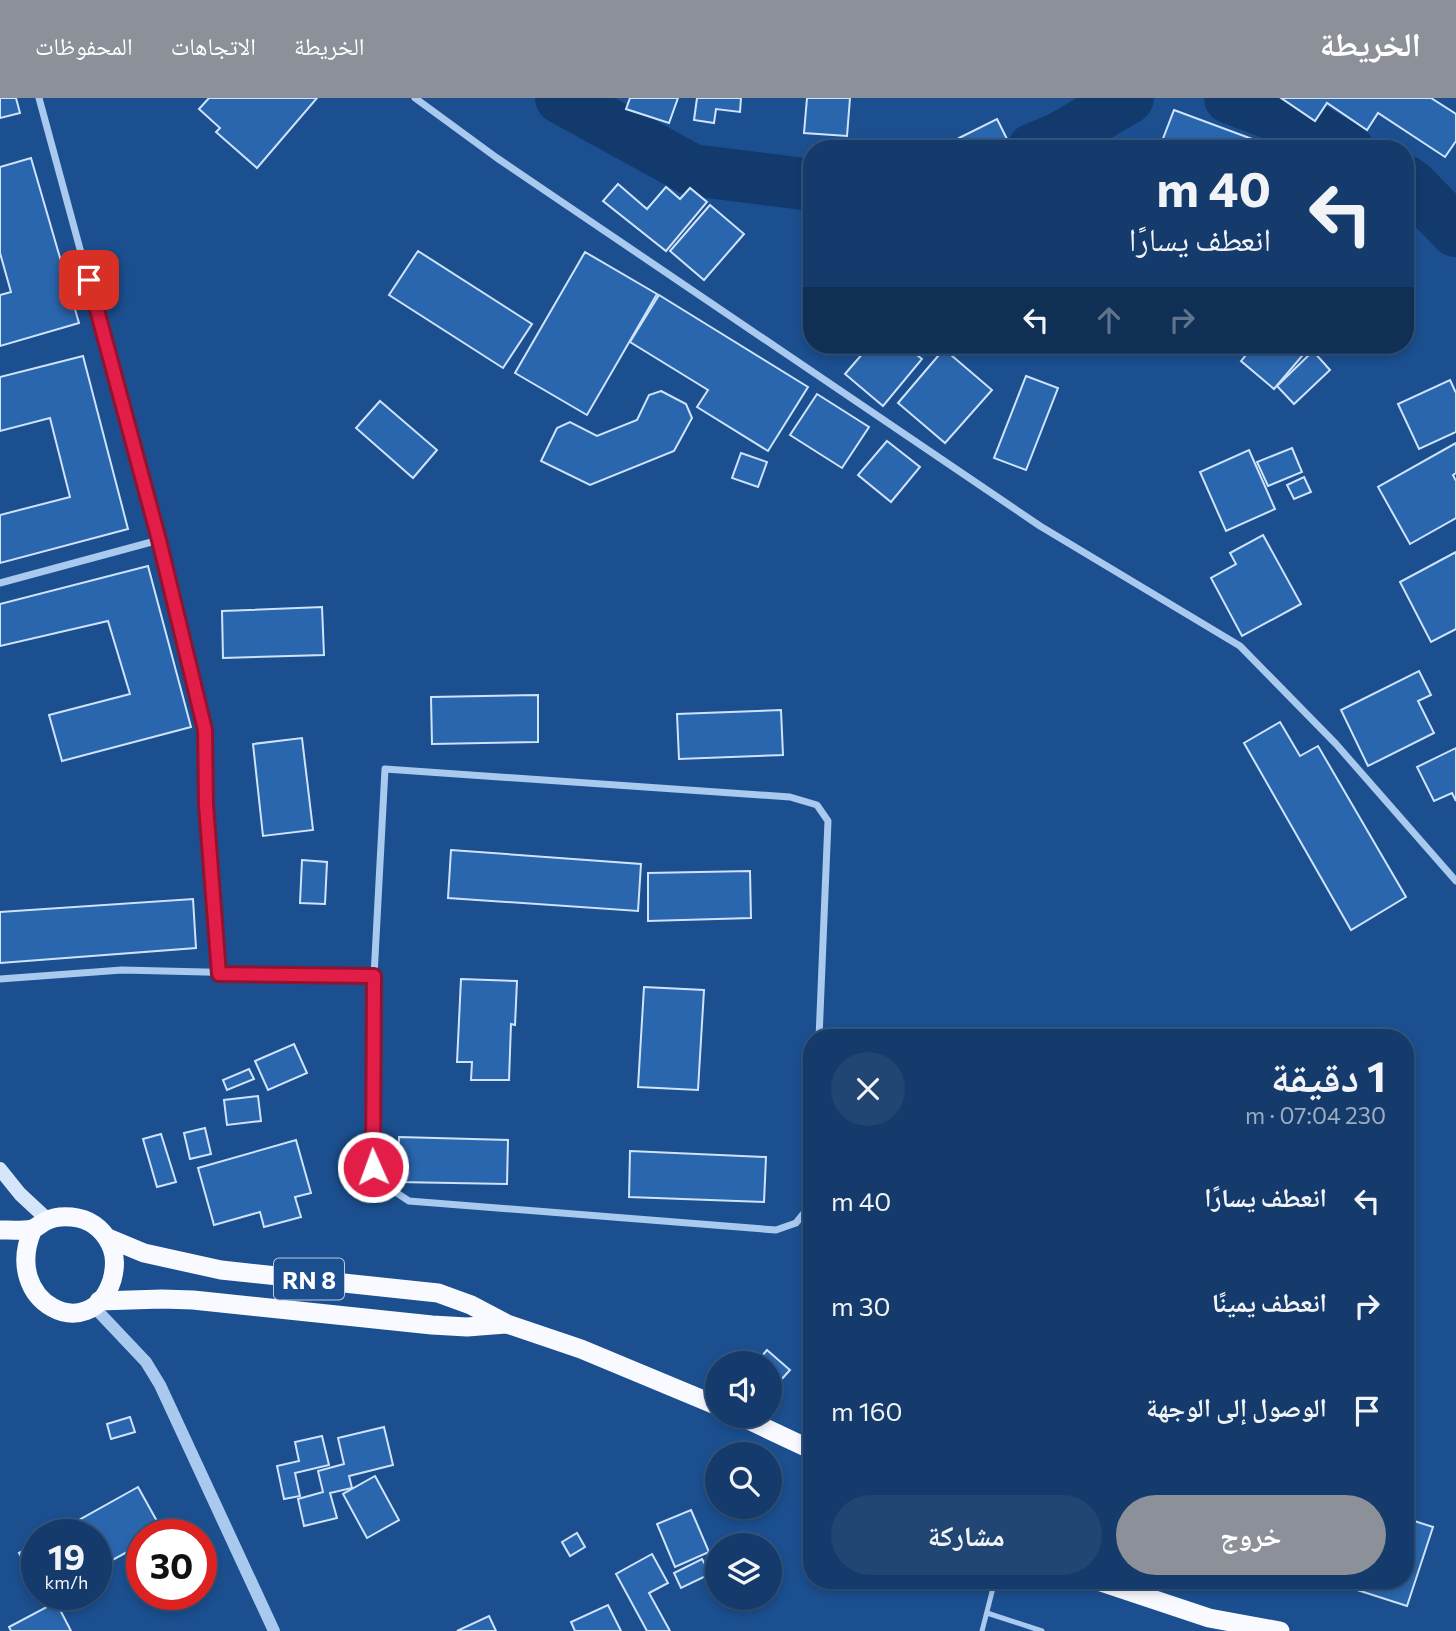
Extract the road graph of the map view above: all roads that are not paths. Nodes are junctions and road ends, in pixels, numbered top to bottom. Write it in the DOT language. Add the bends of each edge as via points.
graph roads {
  1 [pos="39,98"];
  2 [pos="415,98"];
  3 [pos="159,540"];
  4 [pos="0,583"];
  5 [pos="1456,881"];
  6 [pos="219,974"];
  7 [pos="374,976"];
  8 [pos="0,979"];
  9 [pos="819,1029"];
  10 [pos="0,1169"];
  11 [pos="803,1214"];
  12 [pos="41,1224"];
  13 [pos="0,1230"];
  14 [pos="108,1238"];
  15 [pos="96,1303"];
  16 [pos="507,1324"];
  17 [pos="705,1401"];
  18 [pos="765,1428"];
  19 [pos="803,1446"];
  20 [pos="993,1589"];
  21 [pos="1122,1589"];
  22 [pos="987,1613"];
  23 [pos="274,1631"];
  24 [pos="982,1631"];
  25 [pos="1042,1631"];
  26 [pos="1276,1631"];
  1 -- 3 [label="street"];
  2 -- 5 [label="street" via="1040,526 1240,646 1336,744"];
  3 -- 4 [label="street"];
  3 -- 6 [label="street" via="205,730"];
  6 -- 7 [label="street"];
  6 -- 8 [label="street" via="122,970"];
  7 -- 9 [label="street" via="384,769 790,797 817,805 828,821"];
  7 -- 11 [label="street" via="373,1167 385,1186 409,1201 776,1230 796,1223"];
  10 -- 12 [label="main road"];
  12 -- 13 [label="highway"];
  12 -- 14 [label="highway" via="64,1216 81,1218"];
  12 -- 15 [label="highway" via="23,1244 15,1277 41,1307 58,1313 76,1312"];
  14 -- 15 [label="highway" via="115,1271 110,1287"];
  14 -- 16 [label="highway, RN 8" via="144,1253 221,1270 438,1293"];
  15 -- 16 [label="highway, RN 8" via="193,1300 467,1327"];
  15 -- 23 [label="street" via="160,1385"];
  16 -- 17 [label="highway, RN 8"];
  18 -- 19 [label="highway"];
  20 -- 22 [label="lane"];
  21 -- 26 [label="highway" via="1209,1618"];
  22 -- 24 [label="lane"];
  22 -- 25 [label="lane"];
}
